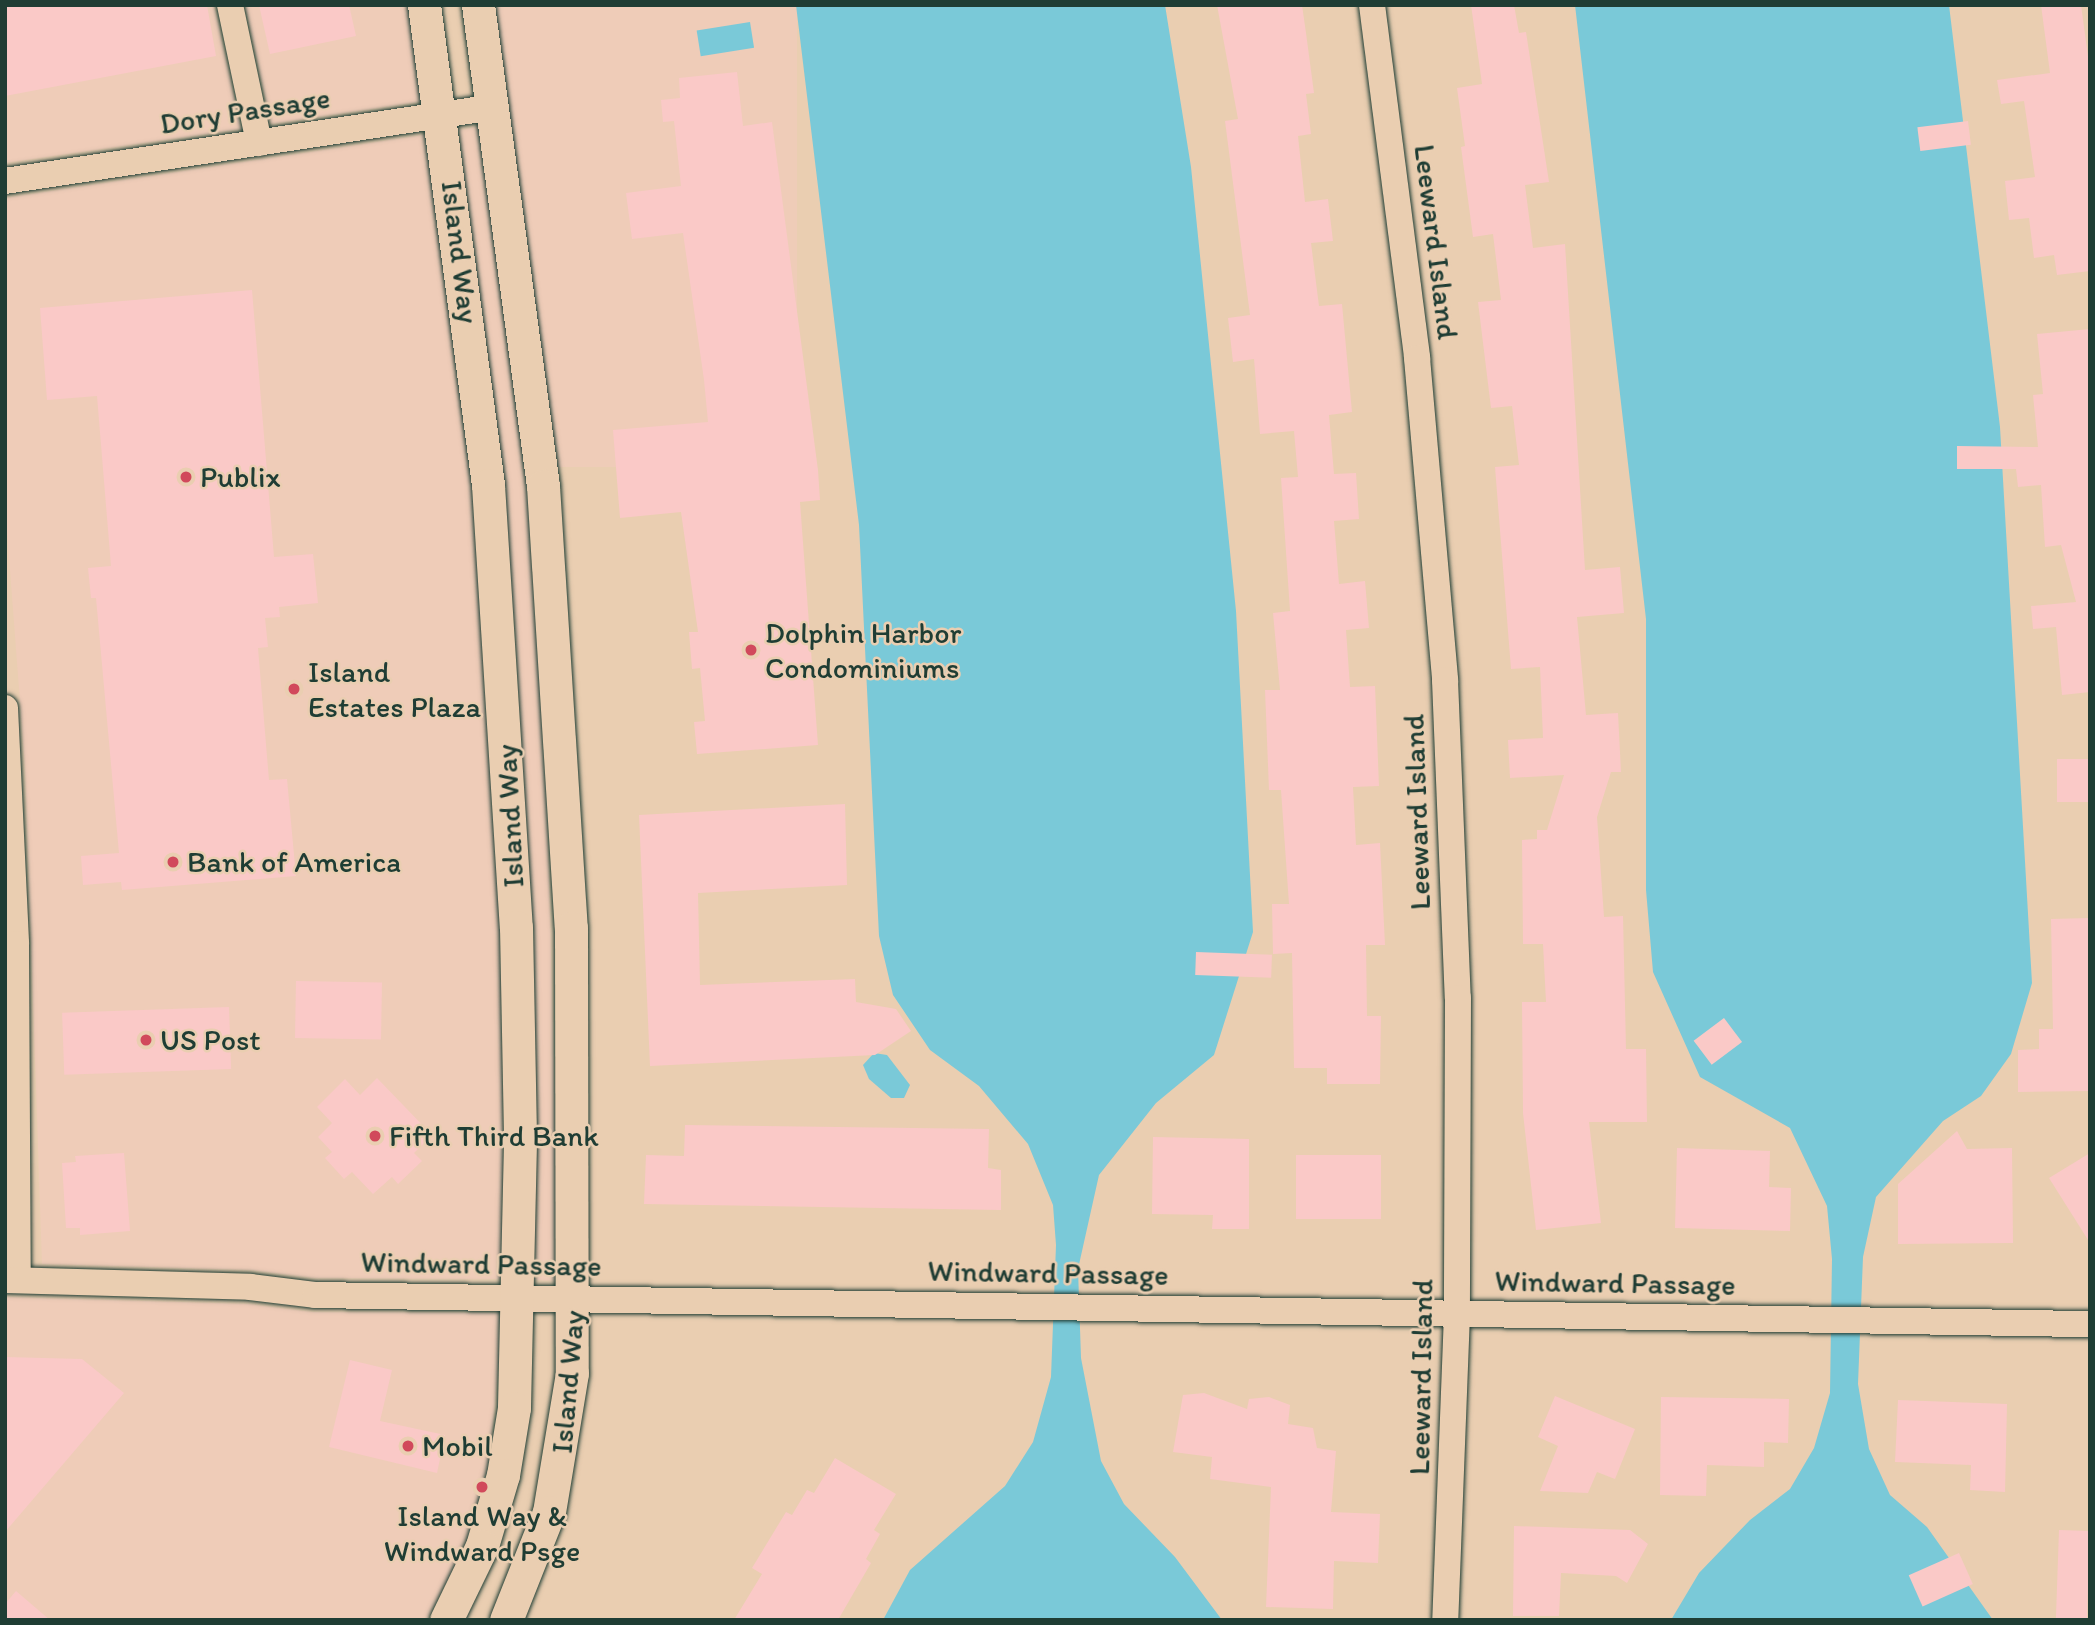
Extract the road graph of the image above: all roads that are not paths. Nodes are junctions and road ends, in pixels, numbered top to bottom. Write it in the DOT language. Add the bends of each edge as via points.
graph roads {
  1 [pos="230,5"];
  2 [pos="424,5"];
  3 [pos="478,5"];
  4 [pos="1371,5"];
  5 [pos="494,107"];
  6 [pos="442,115"];
  7 [pos="259,143"];
  8 [pos="5,181"];
  9 [pos="5,708"];
  10 [pos="11,1009"];
  11 [pos="12,1280"];
  12 [pos="520,1297"];
  13 [pos="575,1298"];
  14 [pos="1457,1314"];
  15 [pos="2090,1324"];
  16 [pos="446,1620"];
  17 [pos="506,1620"];
  18 [pos="1445,1620"];
  1 -- 7 [label="street"];
  2 -- 6 [label="street, Island Way"];
  3 -- 5 [label="street, Island Way"];
  4 -- 14 [label="street, Leeward Island" via="1417,358 1445,680 1458,998"];
  5 -- 6 [label="street, Dory Passage"];
  5 -- 13 [label="street, Island Way" via="541,469 554,625 570,928"];
  6 -- 7 [label="street, Dory Passage"];
  6 -- 12 [label="street, Island Way" via="500,629 516,927"];
  7 -- 8 [label="street, Dory Passage"];
  9 -- 10 [label="street"];
  10 -- 11 [label="street"];
  11 -- 12 [label="street, Windward Passage" via="250,1287 316,1295"];
  12 -- 13 [label="street, Windward Passage"];
  12 -- 16 [label="street, Island Way" via="503,1475 482,1546"];
  13 -- 14 [label="street, Windward Passage"];
  13 -- 17 [label="street, Island Way" via="561,1463 549,1512"];
  14 -- 15 [label="street, Windward Passage"];
  14 -- 18 [label="street, Leeward Island"];
}
